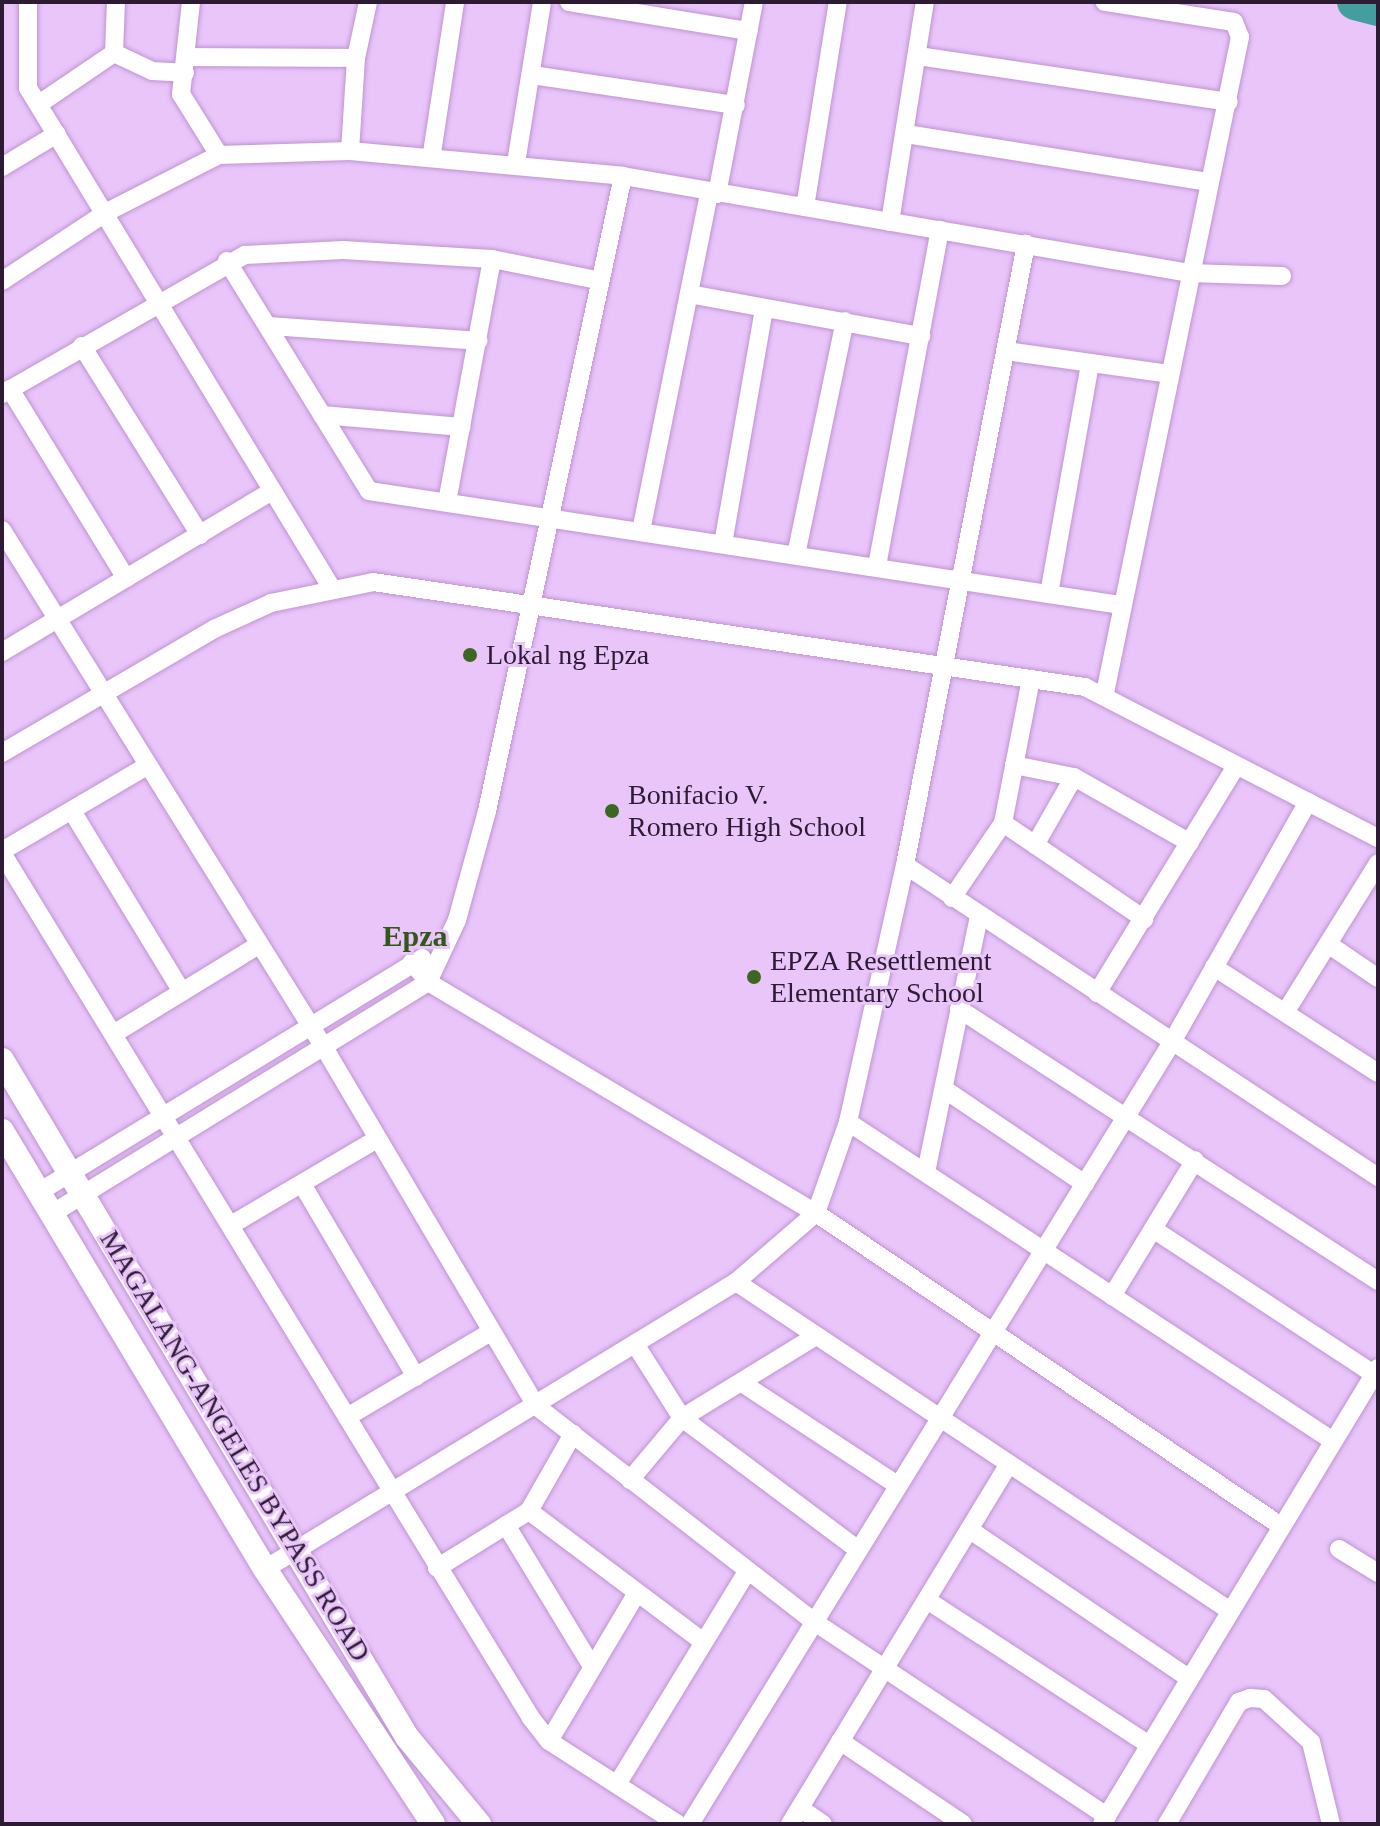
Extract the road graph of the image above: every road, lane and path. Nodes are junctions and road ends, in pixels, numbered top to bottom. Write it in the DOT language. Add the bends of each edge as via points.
graph roads {
  1 [pos="28,2"];
  2 [pos="116,2"];
  3 [pos="191,2"];
  4 [pos="368,2"];
  5 [pos="455,2"];
  6 [pos="542,2"];
  7 [pos="569,2"];
  8 [pos="754,2"];
  9 [pos="838,2"];
  10 [pos="925,2"];
  11 [pos="1105,2"];
  12 [pos="749,31"];
  13 [pos="114,53"];
  14 [pos="918,56"];
  15 [pos="356,58"];
  16 [pos="187,65"];
  17 [pos="532,75"];
  18 [pos="1229,102"];
  19 [pos="39,104"];
  20 [pos="736,105"];
  21 [pos="57,134"];
  22 [pos="906,134"];
  23 [pos="350,151"];
  24 [pos="432,153"];
  25 [pos="219,155"];
  26 [pos="516,163"];
  27 [pos="2,167"];
  28 [pos="623,176"];
  29 [pos="1209,182"];
  30 [pos="713,194"];
  31 [pos="805,207"];
  32 [pos="107,212"];
  33 [pos="890,222"];
  34 [pos="940,230"];
  35 [pos="1026,244"];
  36 [pos="492,259"];
  37 [pos="227,261"];
  38 [pos="1189,273"];
  39 [pos="1282,276"];
  40 [pos="597,280"];
  41 [pos="2,281"];
  42 [pos="689,294"];
  43 [pos="157,299"];
  44 [pos="764,309"];
  45 [pos="845,321"];
  46 [pos="270,326"];
  47 [pos="921,336"];
  48 [pos="478,341"];
  49 [pos="82,346"];
  50 [pos="1006,351"];
  51 [pos="1090,364"];
  52 [pos="1170,374"];
  53 [pos="6,392"];
  54 [pos="322,415"];
  55 [pos="461,427"];
  56 [pos="272,491"];
  57 [pos="447,502"];
  58 [pos="545,516"];
  59 [pos="2,530"];
  60 [pos="641,531"];
  61 [pos="200,535"];
  62 [pos="723,544"];
  63 [pos="796,555"];
  64 [pos="877,566"];
  65 [pos="126,578"];
  66 [pos="964,582"];
  67 [pos="331,587"];
  68 [pos="1049,594"];
  69 [pos="526,605"];
  70 [pos="1121,605"];
  71 [pos="55,620"];
  72 [pos="2,652"];
  73 [pos="945,666"];
  74 [pos="1031,679"];
  75 [pos="1105,693"];
  76 [pos="104,696"];
  77 [pos="2,753"];
  78 [pos="1014,765"];
  79 [pos="1236,766"];
  80 [pos="145,767"];
  81 [pos="1074,777"];
  82 [pos="1308,802"];
  83 [pos="72,811"];
  84 [pos="1003,823"];
  85 [pos="1378,838"];
  86 [pos="1190,843"];
  87 [pos="1035,845"];
  88 [pos="2,852"];
  89 [pos="1378,863"];
  90 [pos="905,865"];
  91 [pos="1373,884"];
  92 [pos="952,898"];
  93 [pos="979,917"];
  94 [pos="1144,919"];
  95 [pos="1328,944"];
  96 [pos="257,946"];
  97 [pos="443,951"];
  98 [pos="412,962"];
  99 [pos="1214,967"];
  100 [pos="1378,978"];
  101 [pos="428,982"];
  102 [pos="182,992"];
  103 [pos="1097,993"];
  104 [pos="959,1009"];
  105 [pos="1286,1011"];
  106 [pos="312,1030"];
  107 [pos="115,1033"];
  108 [pos="1172,1042"];
  109 [pos="325,1049"];
  110 [pos="2,1060"];
  111 [pos="1378,1073"];
  112 [pos="944,1089"];
  113 [pos="1127,1114"];
  114 [pos="168,1117"];
  115 [pos="848,1122"];
  116 [pos="2,1131"];
  117 [pos="180,1136"];
  118 [pos="377,1139"];
  119 [pos="1195,1160"];
  120 [pos="926,1172"];
  121 [pos="73,1173"];
  122 [pos="1378,1177"];
  123 [pos="302,1184"];
  124 [pos="1085,1184"];
  125 [pos="39,1192"];
  126 [pos="86,1195"];
  127 [pos="53,1213"];
  128 [pos="816,1213"];
  129 [pos="231,1225"];
  130 [pos="1153,1229"];
  131 [pos="1042,1250"];
  132 [pos="1378,1281"];
  133 [pos="736,1282"];
  134 [pos="1112,1296"];
  135 [pos="992,1331"];
  136 [pos="489,1333"];
  137 [pos="816,1336"];
  138 [pos="635,1344"];
  139 [pos="1376,1371"];
  140 [pos="416,1377"];
  141 [pos="742,1383"];
  142 [pos="536,1406"];
  143 [pos="347,1417"];
  144 [pos="939,1417"];
  145 [pos="682,1418"];
  146 [pos="573,1434"];
  147 [pos="1333,1441"];
  148 [pos="1009,1464"];
  149 [pos="630,1480"];
  150 [pos="897,1485"];
  151 [pos="391,1496"];
  152 [pos="529,1511"];
  153 [pos="506,1525"];
  154 [pos="1281,1526"];
  155 [pos="970,1530"];
  156 [pos="298,1549"];
  157 [pos="857,1549"];
  158 [pos="1339,1549"];
  159 [pos="437,1568"];
  160 [pos="265,1569"];
  161 [pos="747,1572"];
  162 [pos="1378,1573"];
  163 [pos="635,1596"];
  164 [pos="927,1600"];
  165 [pos="1229,1610"];
  166 [pos="813,1621"];
  167 [pos="702,1641"];
  168 [pos="591,1665"];
  169 [pos="884,1669"];
  170 [pos="1187,1677"];
  171 [pos="549,1741"];
  172 [pos="840,1741"];
  173 [pos="1148,1744"];
  174 [pos="618,1783"];
  175 [pos="795,1816"];
  176 [pos="1322,1819"];
  177 [pos="1104,1820"];
  178 [pos="433,1824"];
  179 [pos="479,1824"];
  180 [pos="678,1824"];
  181 [pos="690,1824"];
  182 [pos="823,1824"];
  183 [pos="963,1824"];
  184 [pos="1167,1824"];
  1 -- 19 [label="street" via="25,76"];
  2 -- 13 [label="street"];
  3 -- 16 [label="street"];
  4 -- 15 [label="street"];
  5 -- 24 [label="street"];
  6 -- 17 [label="street"];
  7 -- 12 [label="street"];
  8 -- 12 [label="street"];
  9 -- 31 [label="street"];
  10 -- 14 [label="street"];
  11 -- 18 [label="street" via="1234,22 1240,37"];
  12 -- 20 [label="street"];
  13 -- 16 [label="street" via="152,71"];
  13 -- 19 [label="street"];
  14 -- 18 [label="street"];
  14 -- 22 [label="street"];
  15 -- 16 [label="street"];
  15 -- 23 [label="street"];
  16 -- 25 [label="street" via="181,94"];
  17 -- 20 [label="street"];
  17 -- 26 [label="street"];
  18 -- 29 [label="street"];
  19 -- 21 [label="street"];
  20 -- 30 [label="street"];
  21 -- 27 [label="street"];
  21 -- 32 [label="street"];
  22 -- 29 [label="street"];
  22 -- 33 [label="street"];
  23 -- 24 [label="street"];
  23 -- 25 [label="street"];
  24 -- 26 [label="street"];
  25 -- 32 [label="street"];
  26 -- 28 [label="street"];
  28 -- 30 [label="street"];
  28 -- 40 [label="street"];
  29 -- 38 [label="street"];
  30 -- 31 [label="street"];
  30 -- 42 [label="street"];
  31 -- 33 [label="street"];
  32 -- 41 [label="street"];
  32 -- 43 [label="street"];
  33 -- 34 [label="street"];
  34 -- 35 [label="street"];
  34 -- 47 [label="street"];
  35 -- 38 [label="street"];
  35 -- 50 [label="street"];
  36 -- 37 [label="street" via="331,250"];
  36 -- 40 [label="street"];
  36 -- 48 [label="street"];
  37 -- 43 [label="street"];
  37 -- 46 [label="street"];
  38 -- 39 [label="street"];
  38 -- 52 [label="street"];
  40 -- 58 [label="street"];
  42 -- 44 [label="street"];
  42 -- 60 [label="street"];
  43 -- 49 [label="street"];
  43 -- 56 [label="street"];
  44 -- 45 [label="street"];
  44 -- 62 [label="street"];
  45 -- 47 [label="street"];
  45 -- 63 [label="street"];
  46 -- 48 [label="street"];
  46 -- 54 [label="street"];
  47 -- 64 [label="street"];
  48 -- 55 [label="street"];
  49 -- 53 [label="street"];
  49 -- 61 [label="street"];
  50 -- 51 [label="street"];
  50 -- 66 [label="street"];
  51 -- 52 [label="street"];
  51 -- 68 [label="street"];
  52 -- 70 [label="street"];
  53 -- 65 [label="street"];
  54 -- 55 [label="street"];
  54 -- 57 [label="street" via="369,491"];
  55 -- 57 [label="street"];
  56 -- 61 [label="street"];
  56 -- 67 [label="street"];
  57 -- 58 [label="street"];
  58 -- 60 [label="street"];
  58 -- 69 [label="street"];
  59 -- 71 [label="street"];
  60 -- 62 [label="street"];
  61 -- 65 [label="street"];
  62 -- 63 [label="street"];
  63 -- 64 [label="street"];
  64 -- 66 [label="street"];
  65 -- 71 [label="street"];
  66 -- 68 [label="street"];
  66 -- 73 [label="street"];
  67 -- 69 [label="street" via="404,585"];
  67 -- 76 [label="street" via="214,629"];
  68 -- 70 [label="street"];
  69 -- 73 [label="street"];
  69 -- 97 [label="street" via="487,811"];
  70 -- 75 [label="street"];
  71 -- 72 [label="street"];
  71 -- 76 [label="street"];
  73 -- 74 [label="street"];
  73 -- 90 [label="street"];
  74 -- 75 [label="street"];
  74 -- 78 [label="street"];
  75 -- 79 [label="street"];
  76 -- 77 [label="street"];
  76 -- 80 [label="street"];
  78 -- 81 [label="street"];
  78 -- 84 [label="street"];
  79 -- 82 [label="street"];
  79 -- 86 [label="street"];
  80 -- 83 [label="street"];
  80 -- 96 [label="street"];
  81 -- 86 [label="street"];
  81 -- 87 [label="street"];
  82 -- 85 [label="street"];
  82 -- 99 [label="street"];
  83 -- 88 [label="street"];
  83 -- 102 [label="street"];
  84 -- 87 [label="street"];
  84 -- 92 [label="street"];
  86 -- 94 [label="street"];
  87 -- 94 [label="street"];
  88 -- 107 [label="street"];
  89 -- 91 [label="street"];
  90 -- 92 [label="street"];
  90 -- 115 [label="street"];
  91 -- 95 [label="street"];
  92 -- 93 [label="street"];
  93 -- 103 [label="street"];
  93 -- 104 [label="street"];
  94 -- 103 [label="street"];
  95 -- 100 [label="street"];
  95 -- 105 [label="street"];
  96 -- 102 [label="street"];
  96 -- 106 [label="street"];
  97 -- 98 [label="street"];
  97 -- 101 [label="street"];
  98 -- 101 [label="street"];
  98 -- 106 [label="street"];
  99 -- 105 [label="street"];
  99 -- 108 [label="street"];
  101 -- 109 [label="street"];
  101 -- 128 [label="street"];
  102 -- 107 [label="street"];
  103 -- 108 [label="street"];
  104 -- 112 [label="street"];
  104 -- 113 [label="street"];
  105 -- 111 [label="street"];
  106 -- 109 [label="street"];
  106 -- 114 [label="street"];
  107 -- 114 [label="street"];
  108 -- 113 [label="street"];
  108 -- 122 [label="street"];
  109 -- 117 [label="street"];
  109 -- 118 [label="street"];
  110 -- 121 [label="street, MAGALANG-ANGELES BYPASS ROAD"];
  112 -- 120 [label="street"];
  112 -- 124 [label="street"];
  113 -- 119 [label="street"];
  113 -- 124 [label="street"];
  114 -- 117 [label="street"];
  114 -- 121 [label="street"];
  115 -- 120 [label="street"];
  115 -- 128 [label="street"];
  116 -- 125 [label="street, MAGALANG-ANGELES BYPASS ROAD"];
  117 -- 126 [label="street"];
  117 -- 129 [label="street"];
  118 -- 123 [label="street"];
  118 -- 136 [label="street"];
  119 -- 130 [label="street"];
  119 -- 132 [label="street"];
  120 -- 131 [label="street"];
  121 -- 125 [label="street"];
  121 -- 126 [label="street, MAGALANG-ANGELES BYPASS ROAD"];
  123 -- 129 [label="street"];
  123 -- 140 [label="street"];
  124 -- 131 [label="street"];
  125 -- 127 [label="street, MAGALANG-ANGELES BYPASS ROAD"];
  126 -- 127 [label="street"];
  126 -- 156 [label="street, MAGALANG-ANGELES BYPASS ROAD"];
  127 -- 160 [label="street, MAGALANG-ANGELES BYPASS ROAD"];
  128 -- 133 [label="street"];
  128 -- 135 [label="street"];
  129 -- 143 [label="street"];
  130 -- 134 [label="street"];
  130 -- 139 [label="street"];
  131 -- 134 [label="street"];
  131 -- 135 [label="street"];
  133 -- 137 [label="street"];
  133 -- 138 [label="street"];
  134 -- 147 [label="street"];
  135 -- 144 [label="street"];
  135 -- 154 [label="street"];
  136 -- 140 [label="street"];
  136 -- 142 [label="street"];
  137 -- 141 [label="street"];
  137 -- 144 [label="street"];
  138 -- 142 [label="street"];
  138 -- 145 [label="street"];
  139 -- 147 [label="street"];
  140 -- 143 [label="street"];
  141 -- 145 [label="street"];
  141 -- 150 [label="street"];
  142 -- 146 [label="street"];
  142 -- 151 [label="street"];
  143 -- 151 [label="street"];
  144 -- 148 [label="street"];
  144 -- 150 [label="street"];
  145 -- 149 [label="street"];
  145 -- 157 [label="street"];
  146 -- 149 [label="street"];
  146 -- 152 [label="street"];
  147 -- 154 [label="street"];
  148 -- 155 [label="street"];
  148 -- 165 [label="street"];
  149 -- 161 [label="street"];
  150 -- 157 [label="street"];
  151 -- 156 [label="street"];
  151 -- 159 [label="street"];
  152 -- 153 [label="street"];
  152 -- 163 [label="street"];
  153 -- 159 [label="street"];
  153 -- 168 [label="street"];
  154 -- 165 [label="street"];
  155 -- 164 [label="street"];
  155 -- 170 [label="street"];
  156 -- 160 [label="street"];
  156 -- 179 [label="street, MAGALANG-ANGELES BYPASS ROAD" via="407,1737"];
  157 -- 166 [label="street"];
  158 -- 162 [label="street"];
  159 -- 171 [label="street"];
  160 -- 178 [label="street, MAGALANG-ANGELES BYPASS ROAD"];
  161 -- 166 [label="street"];
  161 -- 167 [label="street"];
  163 -- 167 [label="street"];
  163 -- 168 [label="street"];
  164 -- 169 [label="street"];
  164 -- 173 [label="street"];
  165 -- 170 [label="street"];
  166 -- 169 [label="street"];
  166 -- 181 [label="street"];
  167 -- 174 [label="street"];
  168 -- 171 [label="street"];
  169 -- 172 [label="street"];
  169 -- 177 [label="street"];
  170 -- 173 [label="street"];
  171 -- 174 [label="street"];
  172 -- 175 [label="street"];
  172 -- 183 [label="street"];
  173 -- 177 [label="street"];
  174 -- 180 [label="street"];
  175 -- 182 [label="street"];
  176 -- 184 [label="street" via="1321,1771 1311,1742 1264,1699 1250,1698 1239,1702"];
}
